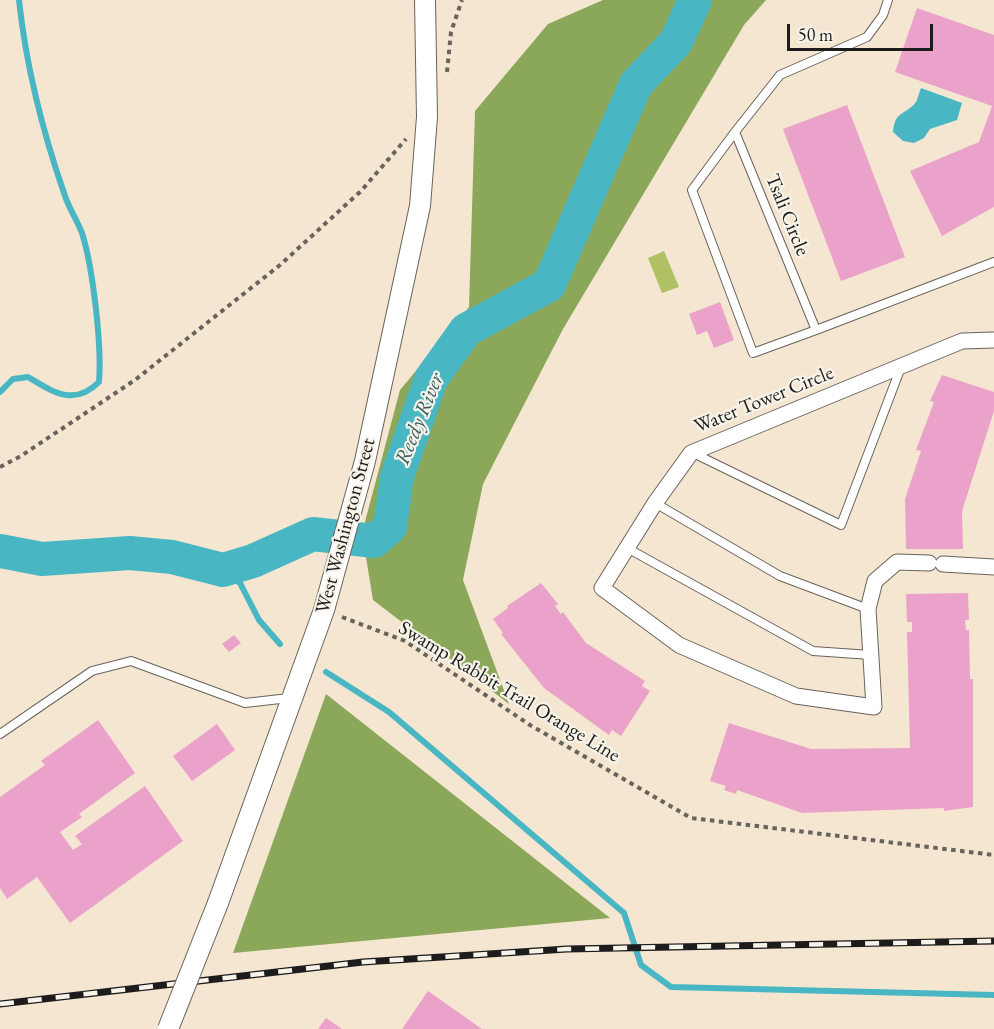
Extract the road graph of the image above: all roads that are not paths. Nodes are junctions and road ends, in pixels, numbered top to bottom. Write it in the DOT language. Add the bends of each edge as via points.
graph roads {
  1 [pos="425,0"];
  2 [pos="888,0"];
  3 [pos="735,132"];
  4 [pos="994,262"];
  5 [pos="816,330"];
  6 [pos="994,340"];
  7 [pos="902,366"];
  8 [pos="691,453"];
  9 [pos="654,503"];
  10 [pos="627,548"];
  11 [pos="994,567"];
  12 [pos="868,609"];
  13 [pos="871,655"];
  14 [pos="294,697"];
  15 [pos="0,734"];
  16 [pos="168,1029"];
  1 -- 14 [label="street, West Washington Street" via="427,117 420,206 365,461 324,610"];
  2 -- 3 [label="lane" via="867,38 780,75"];
  3 -- 5 [label="lane, Tsali Circle"];
  3 -- 5 [label="lane" via="692,190 753,353"];
  4 -- 5 [label="lane"];
  6 -- 7 [label="street, Water Tower Circle" via="962,341"];
  7 -- 8 [label="street, Water Tower Circle"];
  7 -- 8 [label="lane" via="841,525"];
  8 -- 9 [label="street, Water Tower Circle"];
  9 -- 10 [label="street, Water Tower Circle"];
  9 -- 12 [label="lane" via="780,576"];
  10 -- 13 [label="lane" via="813,651"];
  10 -- 13 [label="street, Water Tower Circle" via="602,588 679,645 796,696 874,708"];
  11 -- 12 [label="street, Water Tower Circle" via="897,562 875,581"];
  12 -- 13 [label="street, Water Tower Circle"];
  14 -- 15 [label="lane" via="245,703 132,661 92,671"];
  14 -- 16 [label="street, West Washington Street, bridge"];
}
